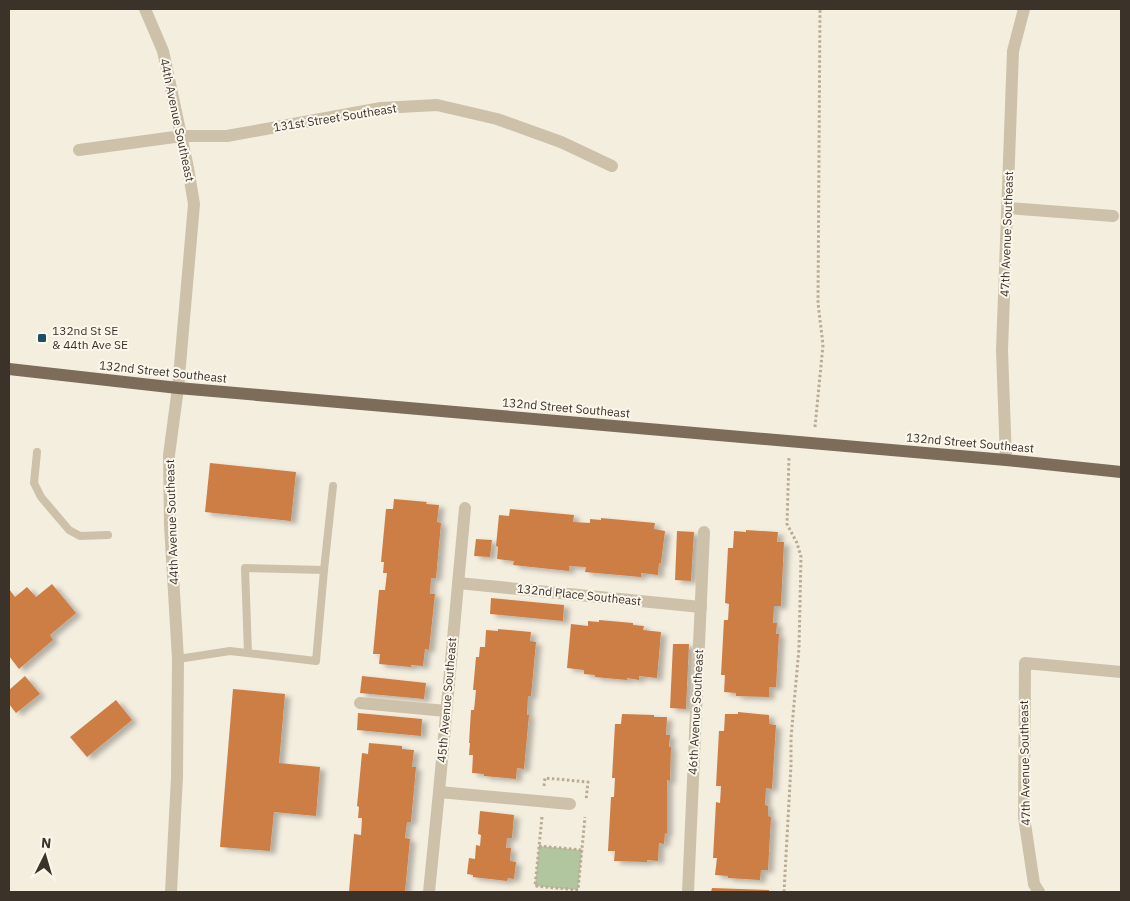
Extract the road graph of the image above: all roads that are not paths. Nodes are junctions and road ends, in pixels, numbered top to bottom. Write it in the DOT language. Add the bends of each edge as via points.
graph roads {
  1 [pos="145,9"];
  2 [pos="1024,9"];
  3 [pos="182,136"];
  4 [pos="79,150"];
  5 [pos="612,166"];
  6 [pos="1008,208"];
  7 [pos="1113,216"];
  8 [pos="9,369"];
  9 [pos="178,388"];
  10 [pos="36,452"];
  11 [pos="1006,460"];
  12 [pos="1121,472"];
  13 [pos="333,486"];
  14 [pos="464,508"];
  15 [pos="704,532"];
  16 [pos="108,535"];
  17 [pos="324,570"];
  18 [pos="458,583"];
  19 [pos="701,607"];
  20 [pos="248,653"];
  21 [pos="178,659"];
  22 [pos="1121,672"];
  23 [pos="360,703"];
  24 [pos="446,711"];
  25 [pos="439,792"];
  26 [pos="570,804"];
  27 [pos="171,892"];
  28 [pos="429,892"];
  29 [pos="688,892"];
  30 [pos="1039,892"];
  1 -- 3 [label="street, 44th Avenue Southeast" via="163,51"];
  2 -- 6 [label="street, 47th Avenue Southeast" via="1013,50"];
  3 -- 4 [label="street, 131st Street Southeast"];
  3 -- 5 [label="street, 131st Street Southeast" via="227,136 381,108 437,105 497,119 561,142"];
  3 -- 9 [label="street, 44th Avenue Southeast" via="194,204"];
  6 -- 7 [label="street"];
  6 -- 11 [label="street, 47th Avenue Southeast" via="1002,350"];
  8 -- 9 [label="main road, 132nd Street Southeast"];
  9 -- 11 [label="main road, 132nd Street Southeast"];
  9 -- 21 [label="street, 44th Avenue Southeast" via="170,455 170,526"];
  10 -- 16 [label="lane" via="34,483 41,497 69,530 80,536"];
  11 -- 12 [label="main road, 132nd Street Southeast"];
  13 -- 17 [label="lane"];
  14 -- 18 [label="street, 45th Avenue Southeast"];
  15 -- 19 [label="street, 46th Avenue Southeast"];
  17 -- 20 [label="lane" via="316,661"];
  17 -- 20 [label="lane" via="245,568"];
  18 -- 19 [label="street, 132nd Place Southeast"];
  18 -- 24 [label="street, 45th Avenue Southeast"];
  19 -- 29 [label="street, 46th Avenue Southeast"];
  20 -- 21 [label="lane" via="230,651"];
  21 -- 27 [label="street, 44th Avenue Southeast" via="178,777"];
  22 -- 30 [label="street, 47th Avenue Southeast" via="1025,662 1024,817 1034,884"];
  23 -- 24 [label="street"];
  24 -- 25 [label="street, 45th Avenue Southeast"];
  25 -- 26 [label="street"];
  25 -- 28 [label="street, 45th Avenue Southeast"];
}
